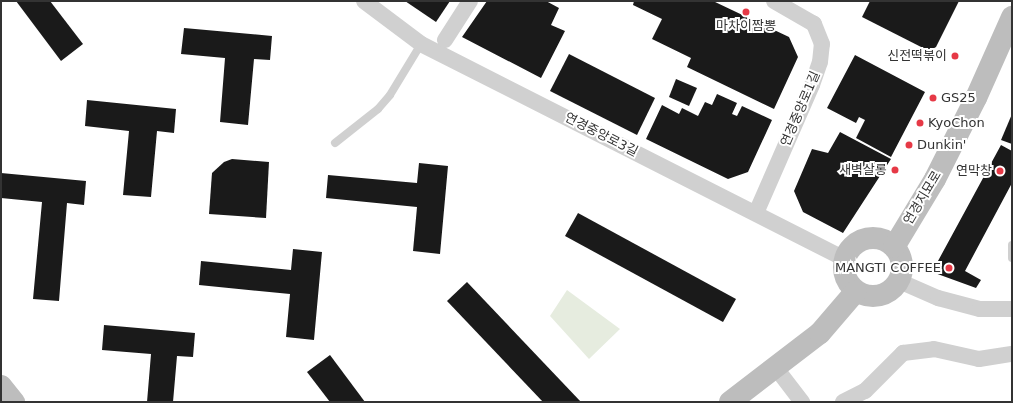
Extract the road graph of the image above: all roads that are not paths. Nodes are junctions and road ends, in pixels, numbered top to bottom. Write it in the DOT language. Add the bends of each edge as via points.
graph roads {
  1 [pos="364,1"];
  2 [pos="470,1"];
  3 [pos="774,1"];
  4 [pos="1012,17"];
  5 [pos="445,40"];
  6 [pos="420,44"];
  7 [pos="335,142"];
  8 [pos="756,213"];
  9 [pos="1012,246"];
  10 [pos="894,247"];
  11 [pos="1012,258"];
  12 [pos="845,259"];
  13 [pos="899,281"];
  14 [pos="856,291"];
  15 [pos="1012,310"];
  16 [pos="1012,354"];
  17 [pos="776,368"];
  18 [pos="1,386"];
  19 [pos="14,402"];
  20 [pos="730,402"];
  21 [pos="802,402"];
  22 [pos="843,402"];
  1 -- 6 [label="street, 연경중앙로3길"];
  2 -- 5 [label="street"];
  3 -- 8 [label="street, 연경중앙로1길" via="814,24 822,44 820,62 812,85"];
  4 -- 10 [label="street, 연경지묘로" via="976,98 935,179"];
  6 -- 7 [label="lane" via="390,95 378,109"];
  6 -- 8 [label="street, 연경중앙로3길"];
  8 -- 12 [label="street, 연경중앙로3길"];
  9 -- 11 [label="lane"];
  10 -- 12 [label="street" via="887,242 870,238 854,245"];
  10 -- 13 [label="street" via="901,263"];
  12 -- 14 [label="street" via="845,277"];
  13 -- 14 [label="street" via="892,289 875,296"];
  13 -- 15 [label="street" via="945,300 980,309"];
  14 -- 17 [label="street" via="820,333"];
  16 -- 22 [label="street" via="979,359 934,349 903,353 865,392"];
  17 -- 20 [label="street"];
  17 -- 21 [label="street"];
  18 -- 19 [label="street"];
}
